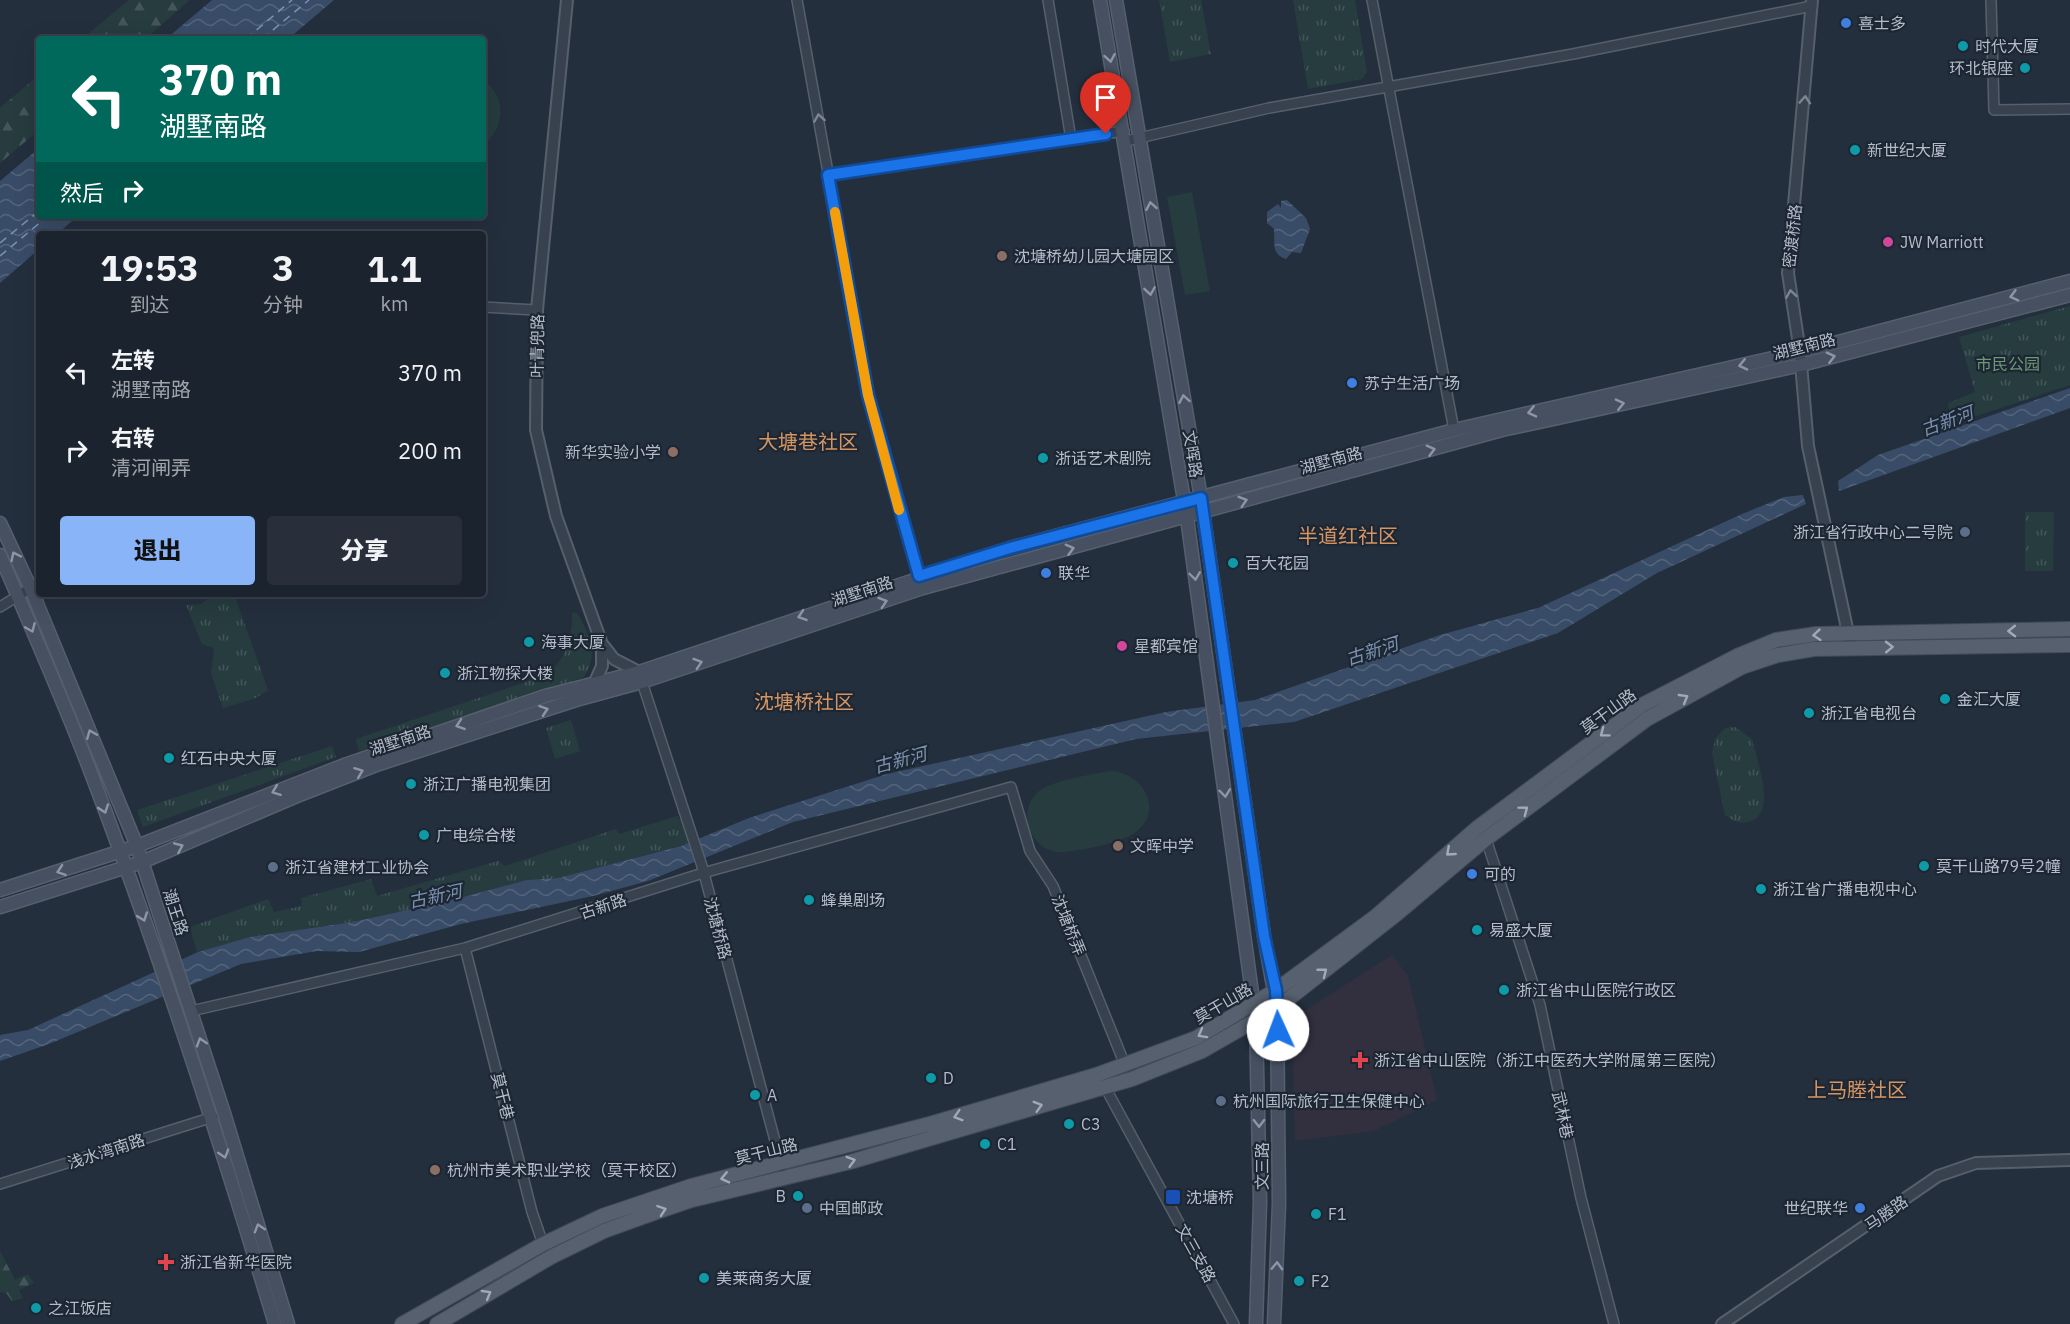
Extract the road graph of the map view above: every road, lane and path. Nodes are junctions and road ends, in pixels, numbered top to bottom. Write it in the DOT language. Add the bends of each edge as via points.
graph roads {
  1 [pos="567,0"];
  2 [pos="796,0"];
  3 [pos="1048,0"];
  4 [pos="1100,0"];
  5 [pos="1116,0"];
  6 [pos="1372,0"];
  7 [pos="1991,0"];
  8 [pos="1812,3"];
  9 [pos="1386,86"];
  10 [pos="2070,109"];
  11 [pos="1125,136"];
  12 [pos="1140,138"];
  13 [pos="1071,139"];
  14 [pos="828,175"];
  15 [pos="2070,281"];
  16 [pos="2070,295"];
  17 [pos="486,307"];
  18 [pos="537,310"];
  19 [pos="1800,358"];
  20 [pos="1454,430"];
  21 [pos="1201,498"];
  22 [pos="1184,502"];
  23 [pos="1203,514"];
  24 [pos="1187,518"];
  25 [pos="0,523"];
  26 [pos="0,555"];
  27 [pos="919,576"];
  28 [pos="35,586"];
  29 [pos="39,597"];
  30 [pos="18,598"];
  31 [pos="0,607"];
  32 [pos="2070,629"];
  33 [pos="1849,633"];
  34 [pos="602,644"];
  35 [pos="2070,645"];
  36 [pos="1851,647"];
  37 [pos="641,677"];
  38 [pos="595,682"];
  39 [pos="1011,788"];
  40 [pos="1486,838"];
  41 [pos="137,846"];
  42 [pos="118,851"];
  43 [pos="142,862"];
  44 [pos="125,867"];
  45 [pos="702,869"];
  46 [pos="0,890"];
  47 [pos="0,906"];
  48 [pos="465,948"];
  49 [pos="1276,990"];
  50 [pos="1253,1005"];
  51 [pos="1277,1008"];
  52 [pos="191,1011"];
  53 [pos="1257,1022"];
  54 [pos="1125,1065"];
  55 [pos="1105,1087"];
  56 [pos="213,1116"];
  57 [pos="2070,1160"];
  58 [pos="783,1171"];
  59 [pos="0,1184"];
  60 [pos="543,1244"];
  61 [pos="275,1324"];
  62 [pos="288,1324"];
  63 [pos="402,1324"];
  64 [pos="437,1324"];
  65 [pos="1234,1324"];
  66 [pos="1256,1324"];
  67 [pos="1274,1324"];
  68 [pos="1614,1324"];
  69 [pos="1722,1324"];
  1 -- 18 [label="street, 叶青兜路"];
  14 -- 2 [label="street, one-way"];
  3 -- 13 [label="street"];
  4 -- 11 [label="main road, 文晖路, one-way"];
  5 -- 12 [label="main road, 文晖路"];
  6 -- 9 [label="street"];
  7 -- 10 [label="street" via="1994,110"];
  8 -- 9 [label="street" via="1573,54"];
  19 -- 8 [label="street, 密渡桥路, one-way" via="1788,273"];
  9 -- 12 [label="street" via="1220,118"];
  9 -- 20 [label="street"];
  11 -- 12 [label="street"];
  11 -- 13 [label="street"];
  11 -- 22 [label="main road, 文晖路, one-way"];
  21 -- 12 [label="main road, 文晖路, one-way"];
  13 -- 14 [label="street"];
  14 -- 27 [label="street" via="868,395"];
  15 -- 19 [label="main road, 湖墅南路, one-way"];
  19 -- 16 [label="main road, 湖墅南路, one-way"];
  17 -- 18 [label="street"];
  18 -- 34 [label="street, 叶青兜路" via="536,430 556,516"];
  19 -- 20 [label="main road, 湖墅南路, one-way"];
  23 -- 19 [label="main road, 湖墅南路, one-way" via="1502,430"];
  19 -- 33 [label="street, 密渡桥路" via="1808,446"];
  20 -- 21 [label="main road, 湖墅南路"];
  21 -- 22 [label="main road, 湖墅南路"];
  21 -- 23 [label="main road, 文晖路"];
  22 -- 24 [label="main road, 文晖路"];
  22 -- 27 [label="main road, 湖墅南路"];
  23 -- 24 [label="main road, 湖墅南路"];
  23 -- 49 [label="main road, 文晖路" via="1264,936"];
  37 -- 24 [label="main road, 湖墅南路, one-way" via="923,588"];
  24 -- 50 [label="main road, 文晖路, one-way"];
  28 -- 25 [label="main road, 潮王路, one-way"];
  26 -- 30 [label="main road, 潮王路"];
  27 -- 37 [label="main road, 湖墅南路, one-way"];
  28 -- 30 [label="street"];
  41 -- 29 [label="main road, 潮王路, one-way"];
  30 -- 31 [label="street"];
  30 -- 42 [label="main road, 潮王路, one-way" via="91,772"];
  32 -- 33 [label="main road, 莫干山路, one-way"];
  33 -- 36 [label="street, 密渡桥路"];
  33 -- 49 [label="main road, 莫干山路, one-way" via="1776,640 1695,675 1642,705 1477,828 1375,917"];
  34 -- 37 [label="street" via="614,659"];
  34 -- 38 [label="street, 叶青兜路" via="602,666"];
  36 -- 35 [label="main road, 莫干山路, one-way"];
  40 -- 36 [label="main road, 莫干山路, one-way" via="1647,719 1703,687 1742,667 1778,655"];
  37 -- 38 [label="main road, 湖墅南路"];
  43 -- 37 [label="main road, 湖墅南路, one-way" via="379,764"];
  37 -- 45 [label="street, 沈塘桥路"];
  38 -- 41 [label="main road, 湖墅南路, one-way" via="347,764"];
  39 -- 45 [label="street, 古新路"];
  39 -- 54 [label="street, 沈塘桥弄" via="1030,851 1053,886"];
  51 -- 40 [label="main road, 莫干山路, one-way"];
  40 -- 68 [label="street, 武林巷" via="1540,1005 1581,1198"];
  41 -- 42 [label="main road, 湖墅南路"];
  41 -- 43 [label="main road, 潮王路"];
  42 -- 44 [label="main road, 潮王路"];
  42 -- 46 [label="main road, 湖墅南路, one-way"];
  43 -- 44 [label="main road, 湖墅南路"];
  43 -- 52 [label="main road, 潮王路"];
  44 -- 47 [label="main road, 湖墅南路"];
  44 -- 56 [label="main road, 潮王路, one-way"];
  45 -- 48 [label="street, 古新路"];
  45 -- 58 [label="street, 沈塘桥路"];
  48 -- 52 [label="street, 古新路"];
  48 -- 60 [label="street, 莫干巷"];
  49 -- 50 [label="main road, 莫干山路"];
  49 -- 51 [label="main road, 文晖路"];
  50 -- 53 [label="main road, 文晖路"];
  50 -- 54 [label="main road, 莫干山路, one-way" via="1196,1038"];
  51 -- 53 [label="main road, 莫干山路"];
  67 -- 51 [label="main road, 文三路, one-way" via="1279,1204"];
  62 -- 52 [label="main road, 潮王路, one-way"];
  53 -- 55 [label="main road, 莫干山路" via="1202,1051"];
  53 -- 66 [label="main road, 文三路, one-way" via="1260,1202"];
  54 -- 58 [label="main road, 莫干山路, one-way"];
  58 -- 55 [label="main road, 莫干山路, one-way" via="850,1162"];
  55 -- 65 [label="street, 文三支路"];
  56 -- 59 [label="street, 浅水湾南路"];
  56 -- 61 [label="main road, 潮王路, one-way"];
  57 -- 69 [label="street, 马塍路" via="1976,1162 1938,1176"];
  58 -- 60 [label="main road, 莫干山路, one-way" via="691,1186 602,1216"];
  64 -- 58 [label="main road, 莫干山路, one-way" via="551,1257 604,1231"];
  60 -- 63 [label="main road, 莫干山路"];
}
